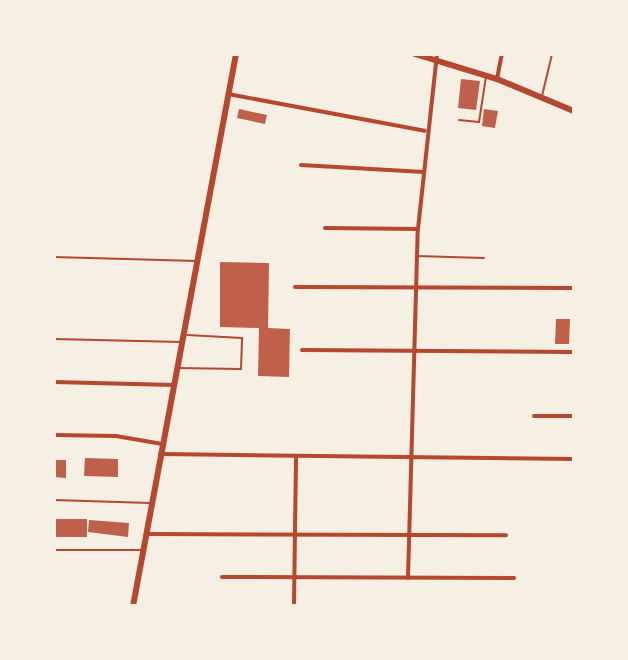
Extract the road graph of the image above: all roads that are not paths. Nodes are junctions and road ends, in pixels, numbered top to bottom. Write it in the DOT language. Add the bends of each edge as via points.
graph roads {
  1 [pos="236,54"];
  2 [pos="415,54"];
  3 [pos="502,54"];
  4 [pos="552,54"];
  5 [pos="437,58"];
  6 [pos="486,76"];
  7 [pos="497,79"];
  8 [pos="228,94"];
  9 [pos="542,97"];
  10 [pos="574,111"];
  11 [pos="459,120"];
  12 [pos="425,131"];
  13 [pos="301,165"];
  14 [pos="424,172"];
  15 [pos="325,228"];
  16 [pos="418,229"];
  17 [pos="417,256"];
  18 [pos="54,257"];
  19 [pos="484,258"];
  20 [pos="197,261"];
  21 [pos="295,287"];
  22 [pos="574,288"];
  23 [pos="416,290"];
  24 [pos="183,338"];
  25 [pos="54,339"];
  26 [pos="302,350"];
  27 [pos="414,350"];
  28 [pos="574,352"];
  29 [pos="177,368"];
  30 [pos="54,382"];
  31 [pos="174,385"];
  32 [pos="534,416"];
  33 [pos="574,416"];
  34 [pos="54,435"];
  35 [pos="162,444"];
  36 [pos="160,454"];
  37 [pos="296,456"];
  38 [pos="411,458"];
  39 [pos="574,459"];
  40 [pos="54,500"];
  41 [pos="151,503"];
  42 [pos="146,534"];
  43 [pos="295,534"];
  44 [pos="409,535"];
  45 [pos="506,535"];
  46 [pos="54,550"];
  47 [pos="143,550"];
  48 [pos="222,577"];
  49 [pos="408,578"];
  50 [pos="514,578"];
  51 [pos="294,579"];
  52 [pos="294,603"];
  53 [pos="133,606"];
  1 -- 8 [label="main road"];
  2 -- 5 [label="main road"];
  3 -- 7 [label="street"];
  4 -- 9 [label="lane"];
  5 -- 6 [label="main road"];
  5 -- 12 [label="street"];
  6 -- 7 [label="main road"];
  6 -- 11 [label="lane" via="479,122"];
  7 -- 9 [label="main road"];
  8 -- 12 [label="street"];
  8 -- 20 [label="main road"];
  9 -- 10 [label="main road"];
  12 -- 14 [label="street"];
  13 -- 14 [label="street"];
  14 -- 16 [label="street"];
  15 -- 16 [label="street"];
  16 -- 17 [label="street"];
  17 -- 19 [label="lane"];
  17 -- 23 [label="street"];
  18 -- 20 [label="lane"];
  20 -- 24 [label="main road"];
  21 -- 23 [label="street"];
  22 -- 23 [label="street"];
  23 -- 27 [label="street"];
  24 -- 25 [label="lane"];
  24 -- 29 [label="main road"];
  24 -- 29 [label="lane" via="242,338 241,369"];
  26 -- 27 [label="street"];
  27 -- 28 [label="street"];
  27 -- 38 [label="street"];
  29 -- 31 [label="main road"];
  30 -- 31 [label="street"];
  31 -- 35 [label="main road"];
  32 -- 33 [label="street"];
  34 -- 35 [label="street" via="116,436"];
  35 -- 36 [label="main road"];
  36 -- 37 [label="street"];
  36 -- 41 [label="main road"];
  37 -- 38 [label="street"];
  37 -- 43 [label="street"];
  38 -- 39 [label="street"];
  38 -- 44 [label="street"];
  40 -- 41 [label="lane"];
  41 -- 42 [label="main road"];
  42 -- 43 [label="street"];
  42 -- 47 [label="main road"];
  43 -- 44 [label="street"];
  43 -- 51 [label="street"];
  44 -- 45 [label="street"];
  44 -- 49 [label="street"];
  46 -- 47 [label="lane"];
  47 -- 53 [label="main road"];
  48 -- 51 [label="street"];
  49 -- 50 [label="street"];
  49 -- 51 [label="street"];
  51 -- 52 [label="street"];
}
